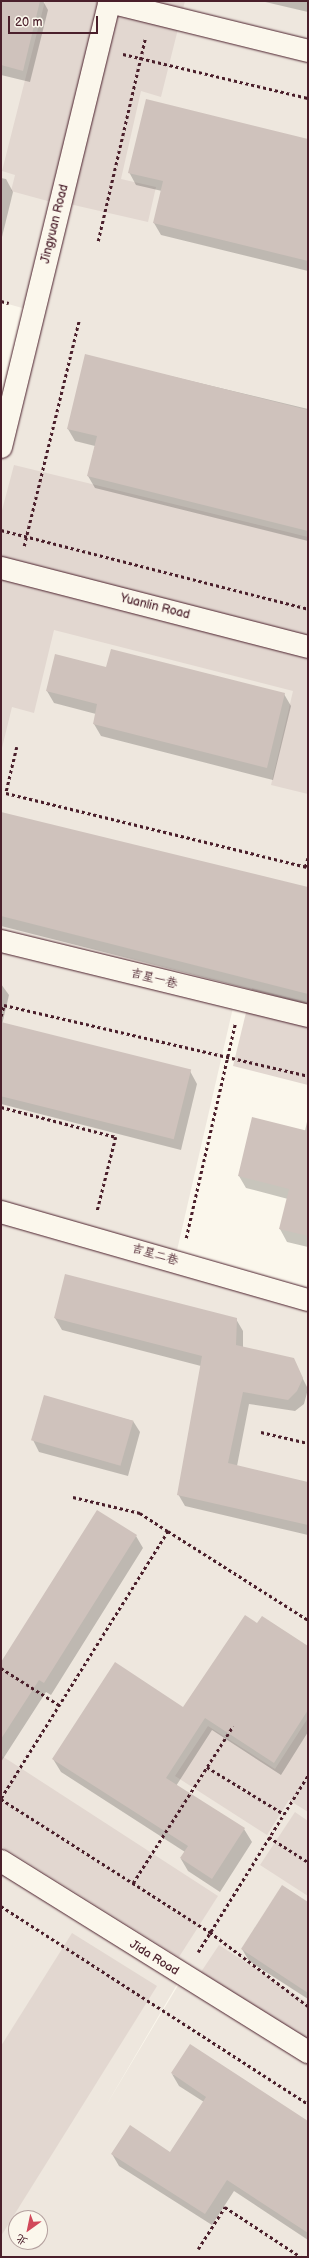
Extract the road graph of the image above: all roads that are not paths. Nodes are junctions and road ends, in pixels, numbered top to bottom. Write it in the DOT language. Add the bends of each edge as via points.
graph roads {
  1 [pos="110,2"];
  2 [pos="308,51"];
  3 [pos="1,447"];
  4 [pos="9,570"];
  5 [pos="308,647"];
  6 [pos="1,941"];
  7 [pos="308,1016"];
  8 [pos="1,1212"];
  9 [pos="308,1300"];
  10 [pos="1,1861"];
  11 [pos="308,2052"];
  1 -- 2 [label="street"];
  1 -- 3 [label="street, Jingyuan Road"];
  4 -- 5 [label="street, Yuanlin Road"];
  6 -- 7 [label="street, 吉星一巷"];
  8 -- 9 [label="street, 吉星二巷"];
  10 -- 11 [label="street, Jida Road" via="182,1976"];
}
